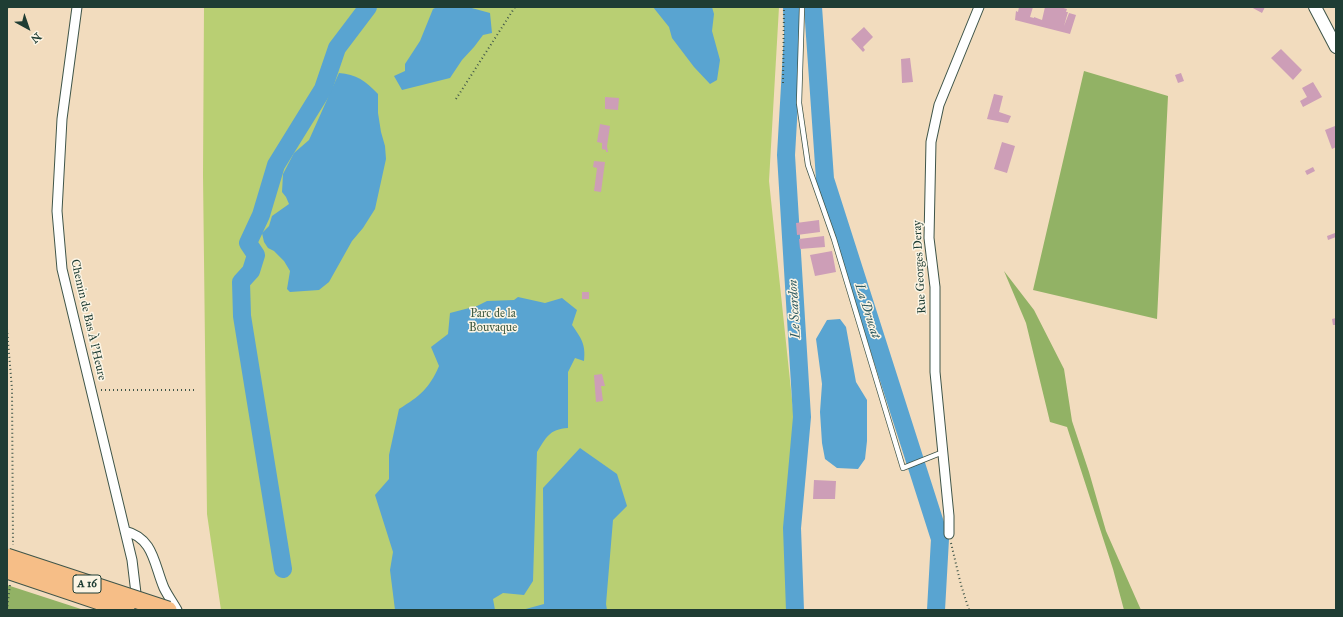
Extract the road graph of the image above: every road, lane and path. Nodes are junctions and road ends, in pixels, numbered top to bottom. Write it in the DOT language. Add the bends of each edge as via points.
graph roads {
  1 [pos="78,7"];
  2 [pos="515,7"];
  3 [pos="784,7"];
  4 [pos="802,7"];
  5 [pos="979,7"];
  6 [pos="1316,7"];
  7 [pos="1336,48"];
  8 [pos="784,83"];
  9 [pos="456,99"];
  10 [pos="7,330"];
  11 [pos="91,390"];
  12 [pos="196,390"];
  13 [pos="943,452"];
  14 [pos="125,531"];
  15 [pos="949,534"];
  16 [pos="10,552"];
  17 [pos="9,578"];
  18 [pos="7,610"];
  19 [pos="126,610"];
  20 [pos="138,610"];
  21 [pos="168,610"];
  22 [pos="177,610"];
  23 [pos="969,610"];
  1 -- 11 [label="street, Chemin de Bas À l'Heure" via="62,119 57,211 62,269"];
  2 -- 9 [label="path"];
  3 -- 8 [label="path"];
  4 -- 13 [label="lane" via="799,103 808,165 834,239 903,468"];
  5 -- 13 [label="street, Rue Georges Deray" via="939,105 931,142 928,238 935,287 935,372"];
  6 -- 7 [label="street"];
  10 -- 16 [label="path" via="12,389"];
  11 -- 12 [label="path"];
  11 -- 14 [label="street, Chemin de Bas À l'Heure"];
  13 -- 15 [label="street, Rue Georges Deray"];
  14 -- 20 [label="street, Chemin de Bas À l'Heure" via="132,560"];
  14 -- 22 [label="street" via="134,533 152,553 164,588"];
  15 -- 23 [label="path"];
  16 -- 21 [label="highway, A 16, bridge"];
  17 -- 18 [label="path" via="10,600"];
  17 -- 19 [label="highway, A 16, bridge"];
}
